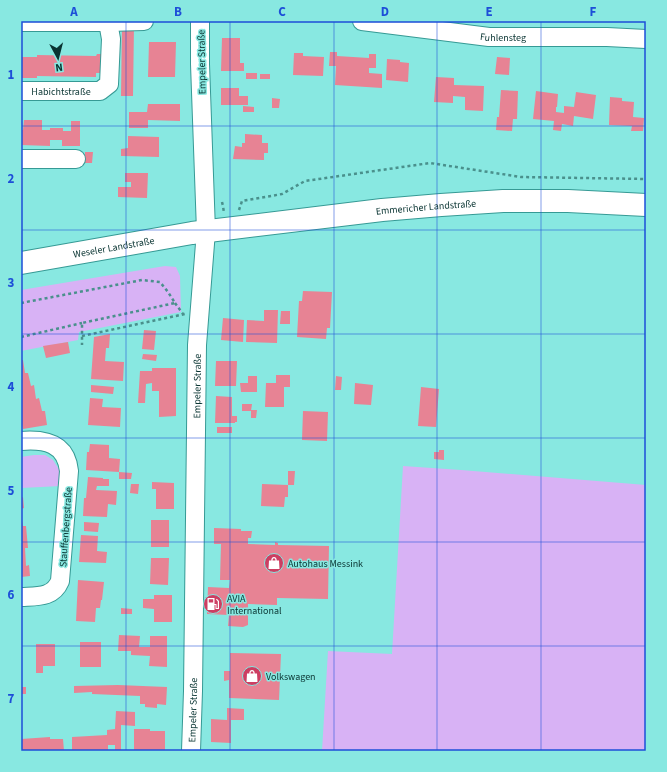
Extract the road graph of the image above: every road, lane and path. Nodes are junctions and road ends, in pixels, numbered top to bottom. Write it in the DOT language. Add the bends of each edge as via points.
graph roads {
  1 [pos="144,21"];
  2 [pos="200,21"];
  3 [pos="362,21"];
  4 [pos="368,21"];
  5 [pos="21,22"];
  6 [pos="108,22"];
  7 [pos="489,29"];
  8 [pos="645,33"];
  9 [pos="21,91"];
  10 [pos="21,159"];
  11 [pos="76,159"];
  12 [pos="646,179"];
  13 [pos="646,205"];
  14 [pos="234,228"];
  15 [pos="206,232"];
  16 [pos="21,263"];
  17 [pos="21,303"];
  18 [pos="175,303"];
  19 [pos="192,313"];
  20 [pos="82,324"];
  21 [pos="82,336"];
  22 [pos="21,337"];
  23 [pos="82,345"];
  24 [pos="21,441"];
  25 [pos="21,597"];
  26 [pos="191,751"];
  1 -- 6 [label="street"];
  2 -- 15 [label="street, Empeler Straße"];
  3 -- 4 [label="street, Fuhlensteg"];
  4 -- 7 [label="street, Fuhlensteg"];
  5 -- 6 [label="street"];
  6 -- 9 [label="street, Habichtstraße" via="111,39 109,84 100,91"];
  7 -- 8 [label="street, Fuhlensteg" via="530,37 607,37"];
  10 -- 11 [label="street"];
  12 -- 14 [label="path" via="520,177 430,163 305,181 282,194 242,201"];
  13 -- 14 [label="main road, Emmericher Landstraße" via="568,201 441,204"];
  14 -- 15 [label="main road, Emmericher Landstraße"];
  15 -- 16 [label="main road, Weseler Landstraße"];
  15 -- 19 [label="street, Empeler Straße"];
  17 -- 18 [label="path" via="142,280 160,282"];
  18 -- 19 [label="path"];
  18 -- 20 [label="path"];
  19 -- 21 [label="path"];
  19 -- 26 [label="street, Empeler Straße" via="197,345"];
  20 -- 21 [label="path"];
  20 -- 22 [label="path"];
  21 -- 23 [label="path"];
  24 -- 25 [label="street, Stauffenbergstraße" via="44,442 58,448 68,462 69,479 59,585 45,595"];
}
